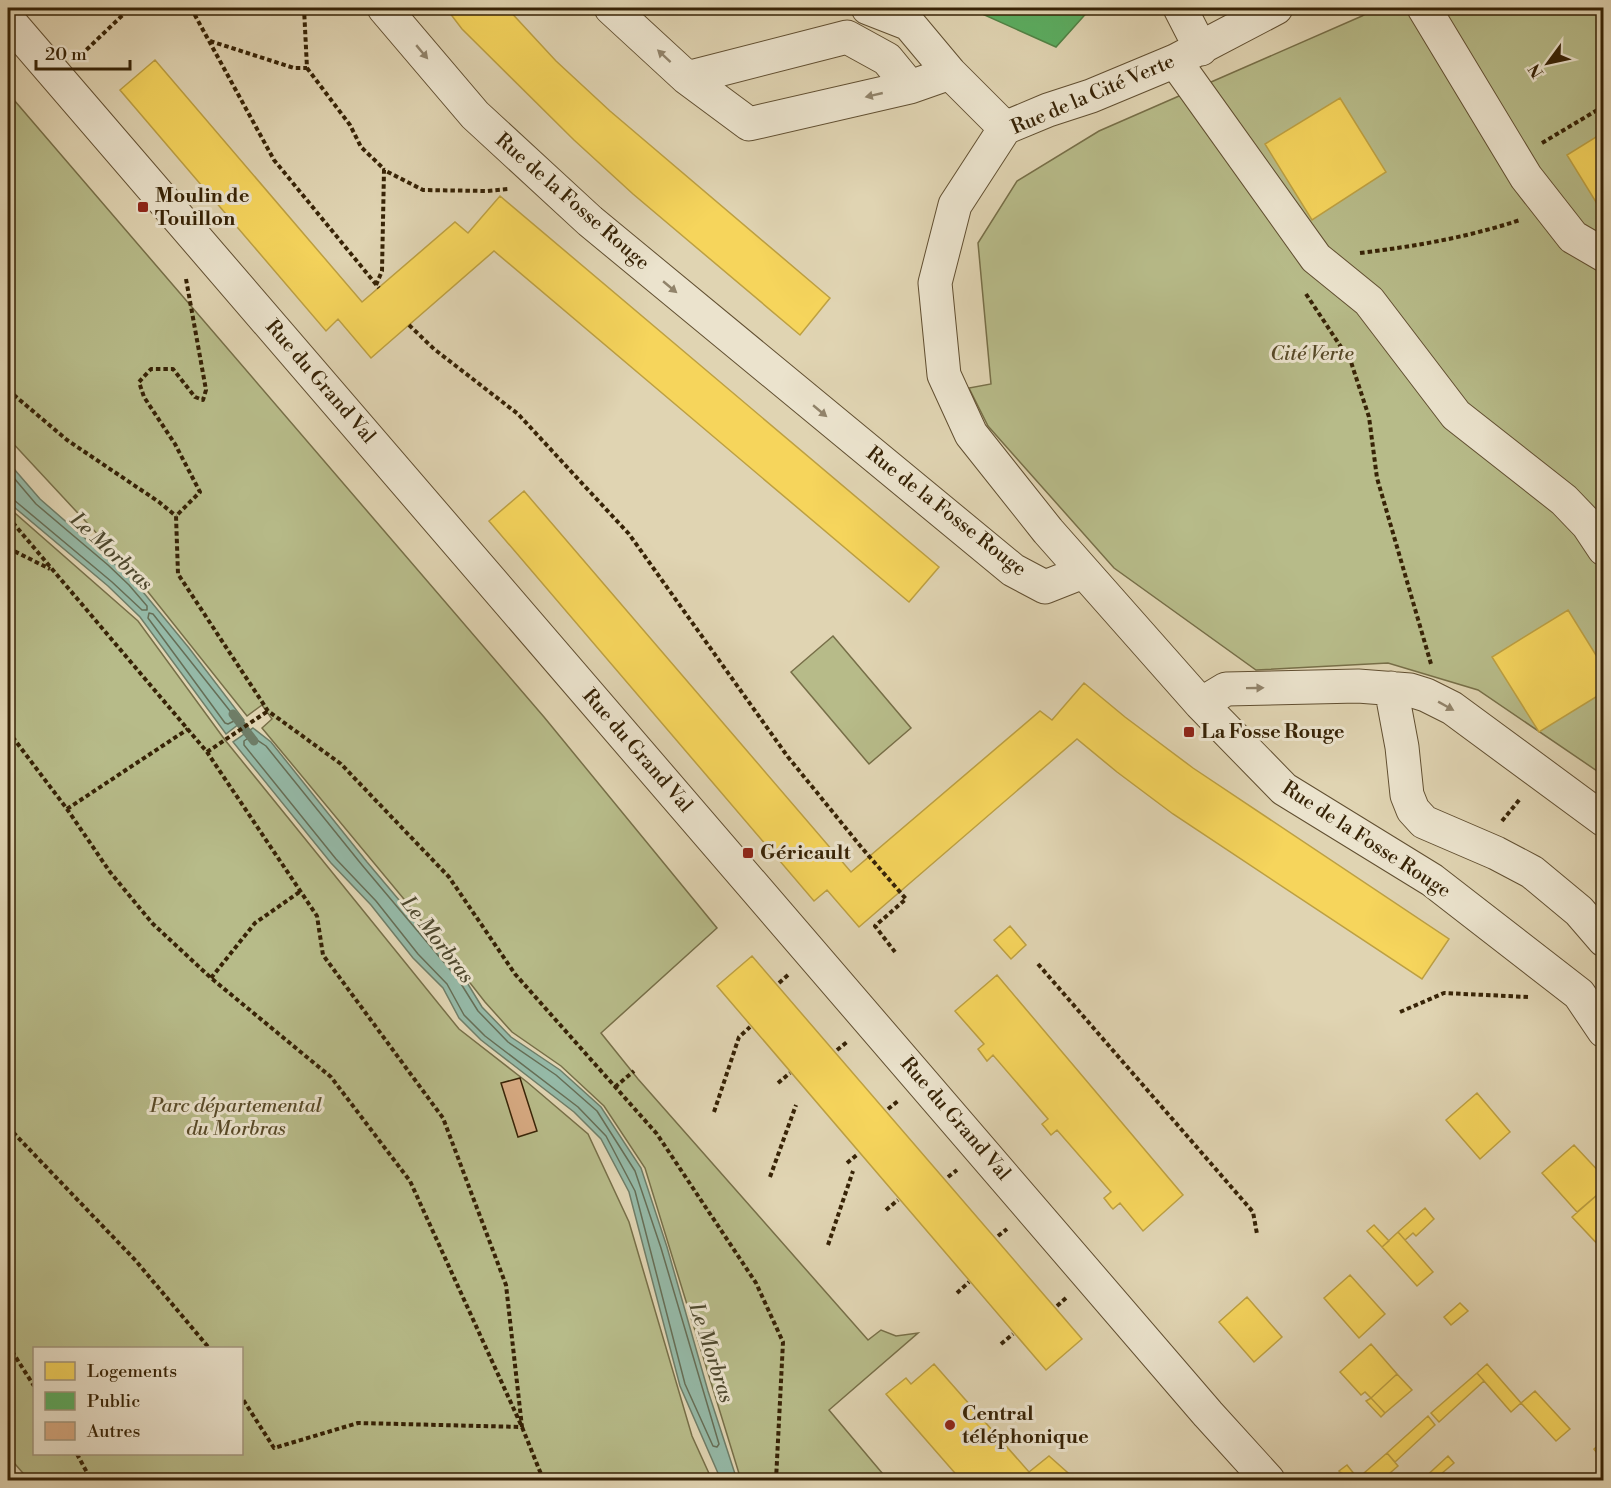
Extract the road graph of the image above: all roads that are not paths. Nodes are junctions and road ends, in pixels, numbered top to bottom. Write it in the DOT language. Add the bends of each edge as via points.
graph roads {
  1 [pos="384,8"];
  2 [pos="611,8"];
  3 [pos="868,8"];
  4 [pos="1180,8"];
  5 [pos="1276,8"];
  6 [pos="1424,8"];
  7 [pos="8,20"];
  8 [pos="1188,55"];
  9 [pos="950,73"];
  10 [pos="687,78"];
  11 [pos="910,87"];
  12 [pos="1005,128"];
  13 [pos="1604,255"];
  14 [pos="1604,549"];
  15 [pos="1083,572"];
  16 [pos="1391,688"];
  17 [pos="1201,704"];
  18 [pos="1604,820"];
  19 [pos="1604,940"];
  20 [pos="1604,1031"];
  21 [pos="1268,1480"];
  1 -- 15 [label="street, Rue de la Fosse Rouge, one-way" via="475,115 590,221 1012,570 1046,587"];
  10 -- 2 [label="street, one-way"];
  3 -- 9 [label="street" via="909,24"];
  4 -- 8 [label="street"];
  5 -- 8 [label="street, Rue de la Cité Verte"];
  6 -- 13 [label="street" via="1526,177 1573,237"];
  7 -- 21 [label="street, Rue du Grand Val"];
  8 -- 12 [label="street, Rue de la Cité Verte"];
  8 -- 14 [label="street" via="1316,258 1369,302 1456,416 1564,500"];
  9 -- 11 [label="street"];
  9 -- 12 [label="street"];
  11 -- 10 [label="street, one-way" via="749,124"];
  10 -- 11 [label="street" via="847,37 887,59"];
  12 -- 15 [label="street, Rue de la Cité Verte" via="955,205 935,283 945,375 971,434"];
  15 -- 17 [label="street, Rue de la Fosse Rouge"];
  17 -- 16 [label="street, one-way" via="1226,688"];
  16 -- 18 [label="street, one-way" via="1436,700 1461,715"];
  16 -- 19 [label="street" via="1407,795 1413,810 1424,822 1532,872 1579,911"];
  17 -- 20 [label="street, Rue de la Fosse Rouge" via="1284,789 1432,880 1579,994"];
}
